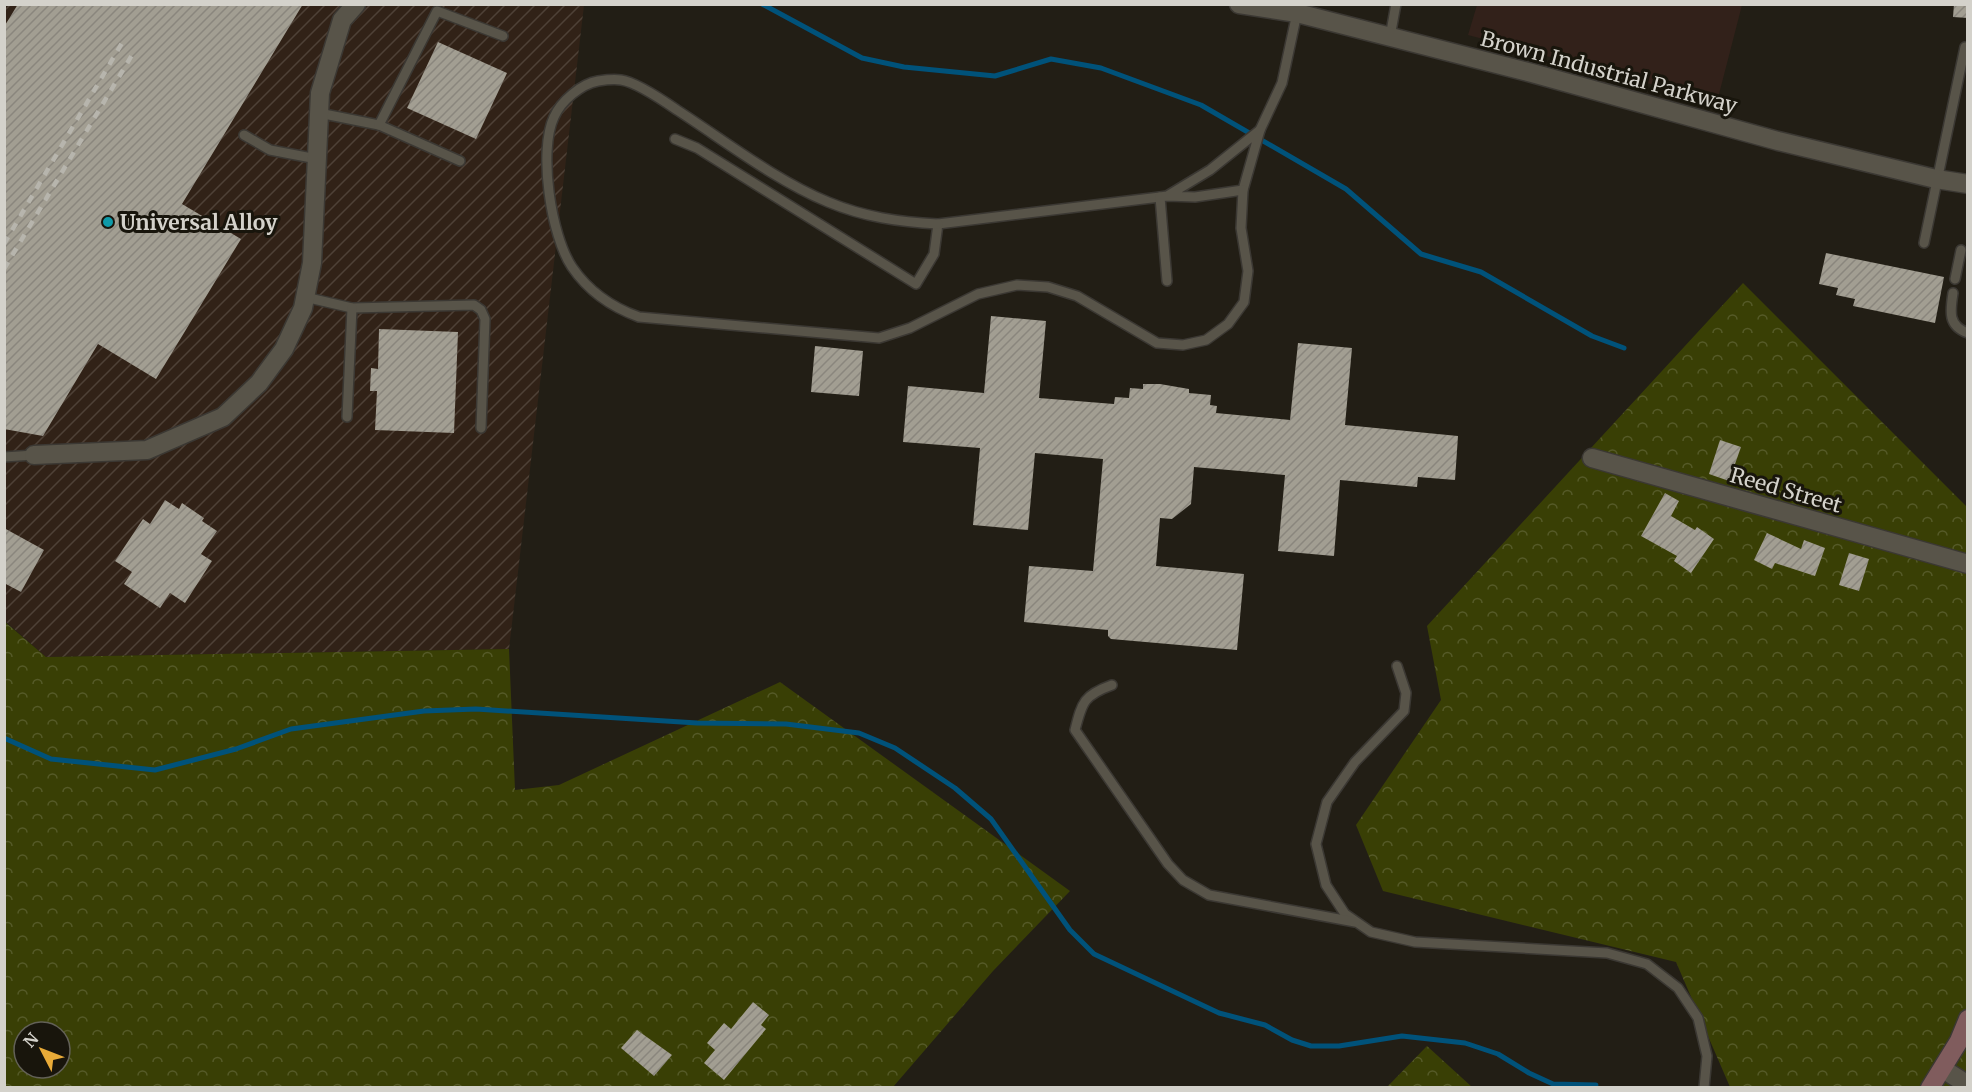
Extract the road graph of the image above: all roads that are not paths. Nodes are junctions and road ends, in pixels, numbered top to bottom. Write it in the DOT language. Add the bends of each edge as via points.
graph roads {
  1 [pos="356,4"];
  2 [pos="1239,4"];
  3 [pos="1396,4"];
  4 [pos="1297,13"];
  5 [pos="503,36"];
  6 [pos="1390,37"];
  7 [pos="1965,46"];
  8 [pos="319,113"];
  9 [pos="379,125"];
  10 [pos="1260,130"];
  11 [pos="244,135"];
  12 [pos="675,139"];
  13 [pos="316,159"];
  14 [pos="460,161"];
  15 [pos="1936,179"];
  16 [pos="1968,184"];
  17 [pos="1243,190"];
  18 [pos="1163,196"];
  19 [pos="938,224"];
  20 [pos="1924,243"];
  21 [pos="1961,250"];
  22 [pos="1955,279"];
  23 [pos="1167,281"];
  24 [pos="1953,293"];
  25 [pos="305,297"];
  26 [pos="351,308"];
  27 [pos="1968,333"];
  28 [pos="347,417"];
  29 [pos="481,428"];
  30 [pos="34,455"];
  31 [pos="4,457"];
  32 [pos="1592,458"];
  33 [pos="1968,564"];
  34 [pos="1397,666"];
  35 [pos="1112,685"];
  36 [pos="1357,922"];
  37 [pos="1968,1019"];
  38 [pos="1943,1069"];
  39 [pos="1968,1085"];
  40 [pos="1704,1088"];
  41 [pos="1930,1088"];
  1 -- 8 [label="street" via="342,20 320,93"];
  2 -- 4 [label="street, Brown Industrial Parkway"];
  3 -- 6 [label="lane"];
  4 -- 6 [label="street, Brown Industrial Parkway"];
  4 -- 10 [label="lane" via="1282,83"];
  5 -- 9 [label="lane" via="437,11"];
  6 -- 15 [label="street, Brown Industrial Parkway"];
  7 -- 15 [label="lane"];
  8 -- 9 [label="lane"];
  8 -- 13 [label="street"];
  9 -- 14 [label="lane"];
  10 -- 17 [label="lane"];
  10 -- 18 [label="lane" via="1210,171"];
  11 -- 13 [label="lane" via="270,150"];
  12 -- 19 [label="lane" via="697,148 916,284 934,254"];
  13 -- 25 [label="street" via="312,262"];
  15 -- 16 [label="street, Brown Industrial Parkway"];
  15 -- 20 [label="lane"];
  17 -- 18 [label="lane" via="1195,197"];
  17 -- 19 [label="lane" via="1241,228 1248,271 1244,302 1228,324 1206,340 1183,345 1157,344 1077,296 1048,287 1017,285 978,294 910,328 879,338 639,317 614,307 585,285 570,264 557,231 549,193 548,144 553,117 566,98 596,81 623,80 826,201 866,216"];
  18 -- 19 [label="lane"];
  18 -- 23 [label="lane"];
  21 -- 22 [label="lane"];
  24 -- 27 [label="lane" via="1950,316 1954,325"];
  25 -- 26 [label="lane"];
  25 -- 30 [label="street" via="284,349 259,383 224,417 147,450"];
  26 -- 28 [label="lane"];
  26 -- 29 [label="lane" via="474,305 481,310 485,319"];
  30 -- 31 [label="lane"];
  32 -- 33 [label="street, Reed Street"];
  34 -- 36 [label="lane" via="1406,693 1404,711 1355,762 1327,802 1317,844 1326,885 1345,914"];
  35 -- 36 [label="lane" via="1093,692 1081,706 1075,730 1168,864 1183,879 1209,894"];
  36 -- 40 [label="lane" via="1371,932 1415,942 1607,953 1647,964 1678,988 1698,1018 1707,1056"];
  37 -- 38 [label="main road"];
  38 -- 39 [label="street"];
  38 -- 41 [label="main road"];
}
